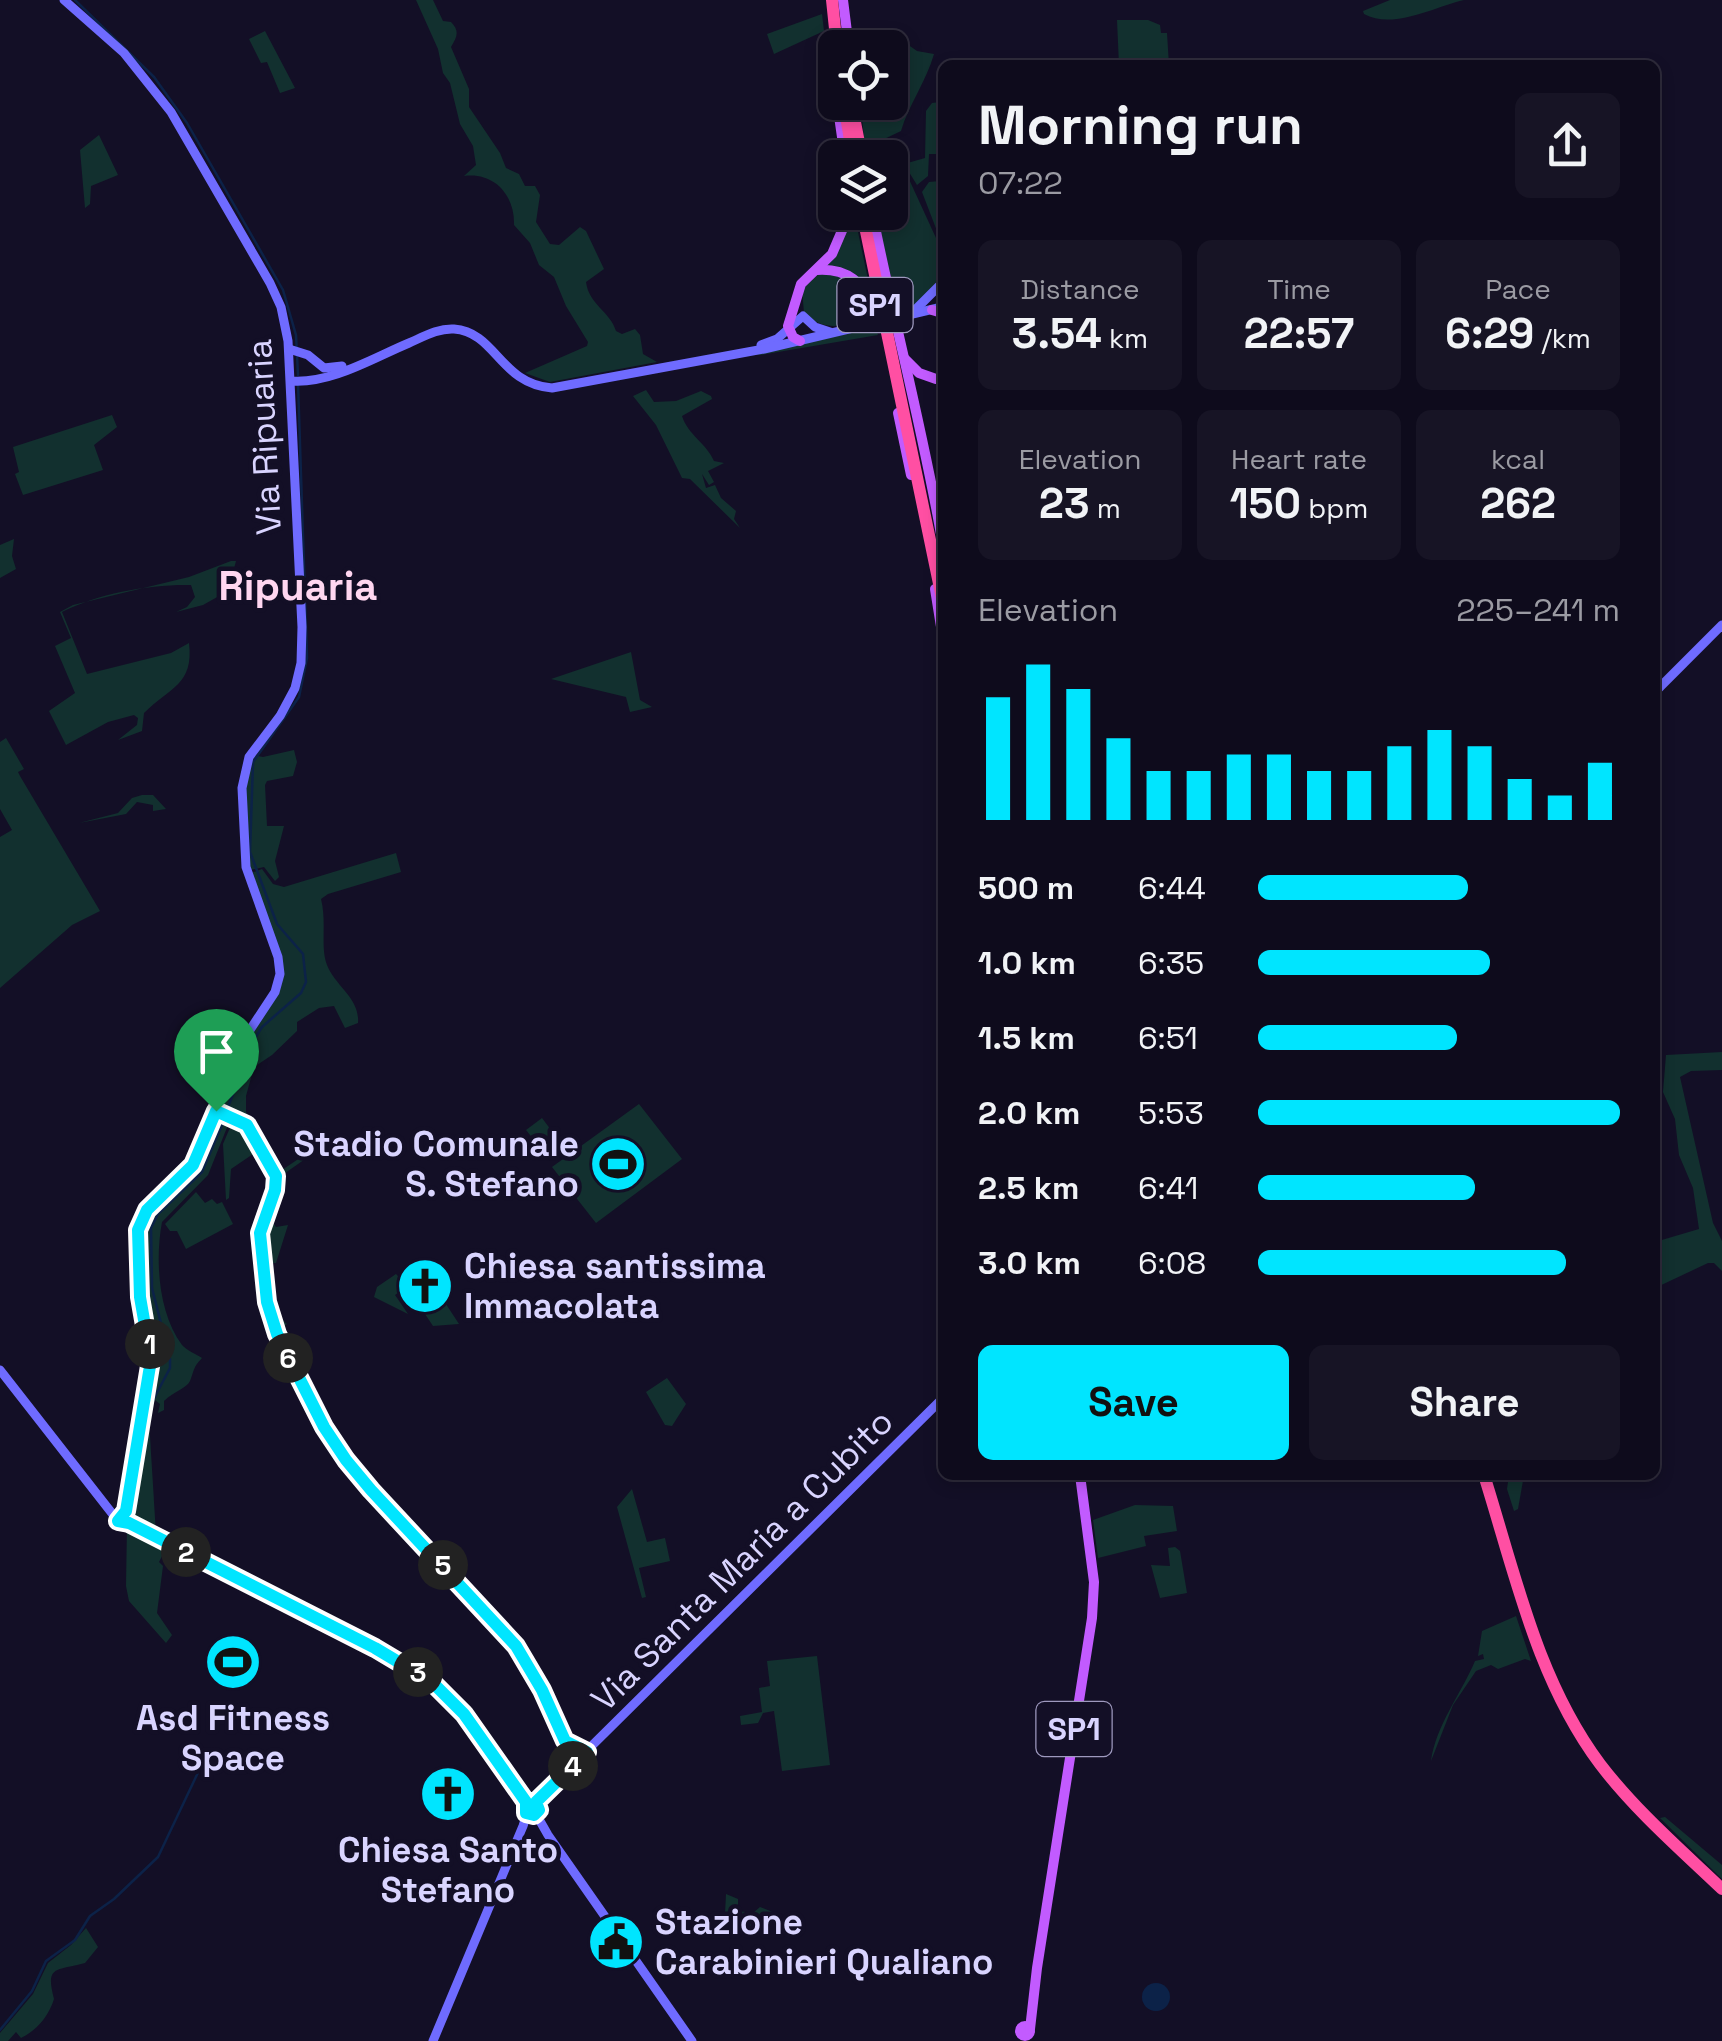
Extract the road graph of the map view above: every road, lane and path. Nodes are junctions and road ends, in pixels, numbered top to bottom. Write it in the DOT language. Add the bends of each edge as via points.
graph roads {
  1 [pos="64,0"];
  2 [pos="834,0"];
  3 [pos="834,30"];
  4 [pos="839,30"];
  5 [pos="848,230"];
  6 [pos="864,230"];
  7 [pos="865,230"];
  8 [pos="865,230"];
  9 [pos="866,230"];
  10 [pos="816,270"];
  11 [pos="938,287"];
  12 [pos="798,298"];
  13 [pos="876,310"];
  14 [pos="938,310"];
  15 [pos="912,314"];
  16 [pos="803,316"];
  17 [pos="788,326"];
  18 [pos="833,332"];
  19 [pos="800,341"];
  20 [pos="900,350"];
  21 [pos="294,351"];
  22 [pos="938,379"];
  23 [pos="938,379"];
  24 [pos="296,382"];
  25 [pos="911,396"];
  26 [pos="896,397"];
  27 [pos="924,503"];
  28 [pos="938,517"];
  29 [pos="938,555"];
  30 [pos="938,573"];
  31 [pos="938,612"];
  32 [pos="1722,621"];
  33 [pos="1722,634"];
  34 [pos="1660,683"];
  35 [pos="1660,694"];
  36 [pos="223,1114"];
  37 [pos="0,1370"];
  38 [pos="938,1403"];
  39 [pos="1078,1480"];
  40 [pos="1489,1480"];
  41 [pos="123,1518"];
  42 [pos="587,1752"];
  43 [pos="531,1802"];
  44 [pos="532,1814"];
  45 [pos="1722,1886"];
  46 [pos="1024,2034"];
  47 [pos="433,2041"];
  48 [pos="692,2041"];
  1 -- 21 [label="main road, Via Ripuaria" via="124,54 184,133 277,297"];
  2 -- 3 [label="main road"];
  2 -- 4 [label="highway"];
  5 -- 10 [label="main road"];
  6 -- 13 [label="main road, SP1"];
  7 -- 27 [label="highway"];
  8 -- 29 [label="highway"];
  9 -- 20 [label="main road, SP1"];
  10 -- 12 [label="main road"];
  10 -- 13 [label="main road" via="856,279"];
  11 -- 15 [label="main road, SP1"];
  12 -- 16 [label="main road"];
  12 -- 17 [label="main road"];
  13 -- 26 [label="main road, SP1"];
  14 -- 15 [label="main road"];
  15 -- 18 [label="main road"];
  16 -- 17 [label="main road"];
  16 -- 18 [label="main road"];
  17 -- 19 [label="main road"];
  17 -- 21 [label="main road" via="766,344 552,383 530,380 482,335 455,325 333,369"];
  18 -- 19 [label="main road"];
  19 -- 24 [label="main road" via="552,388 516,376 479,338 440,330 326,377"];
  20 -- 22 [label="main road" via="912,368"];
  20 -- 25 [label="main road, SP1"];
  21 -- 24 [label="main road, Via Ripuaria"];
  23 -- 25 [label="main road, SP1" via="922,383"];
  24 -- 36 [label="main road, Via Ripuaria" via="301,662 291,697 243,772 246,867 280,974 240,1045 221,1099"];
  25 -- 28 [label="main road, SP1"];
  26 -- 27 [label="highway"];
  26 -- 31 [label="main road, SP1"];
  27 -- 30 [label="highway"];
  32 -- 34 [label="main road"];
  33 -- 35 [label="main road"];
  36 -- 41 [label="main road, Via Ripuaria" via="193,1165 147,1210 138,1230 151,1360"];
  36 -- 42 [label="main road" via="250,1128 276,1176 260,1238 271,1319 333,1441 516,1646 565,1741"];
  37 -- 41 [label="main road"];
  38 -- 42 [label="main road, Via Santa Maria a Cubito"];
  39 -- 46 [label="main road, SP1" via="1088,1582 1085,1623"];
  40 -- 45 [label="highway" via="1529,1611 1574,1720 1610,1772"];
  41 -- 43 [label="main road" via="432,1682"];
  42 -- 43 [label="main road, Via Santa Maria a Cubito"];
  43 -- 44 [label="main road" via="524,1808"];
  44 -- 47 [label="main road"];
  44 -- 48 [label="main road"];
}
